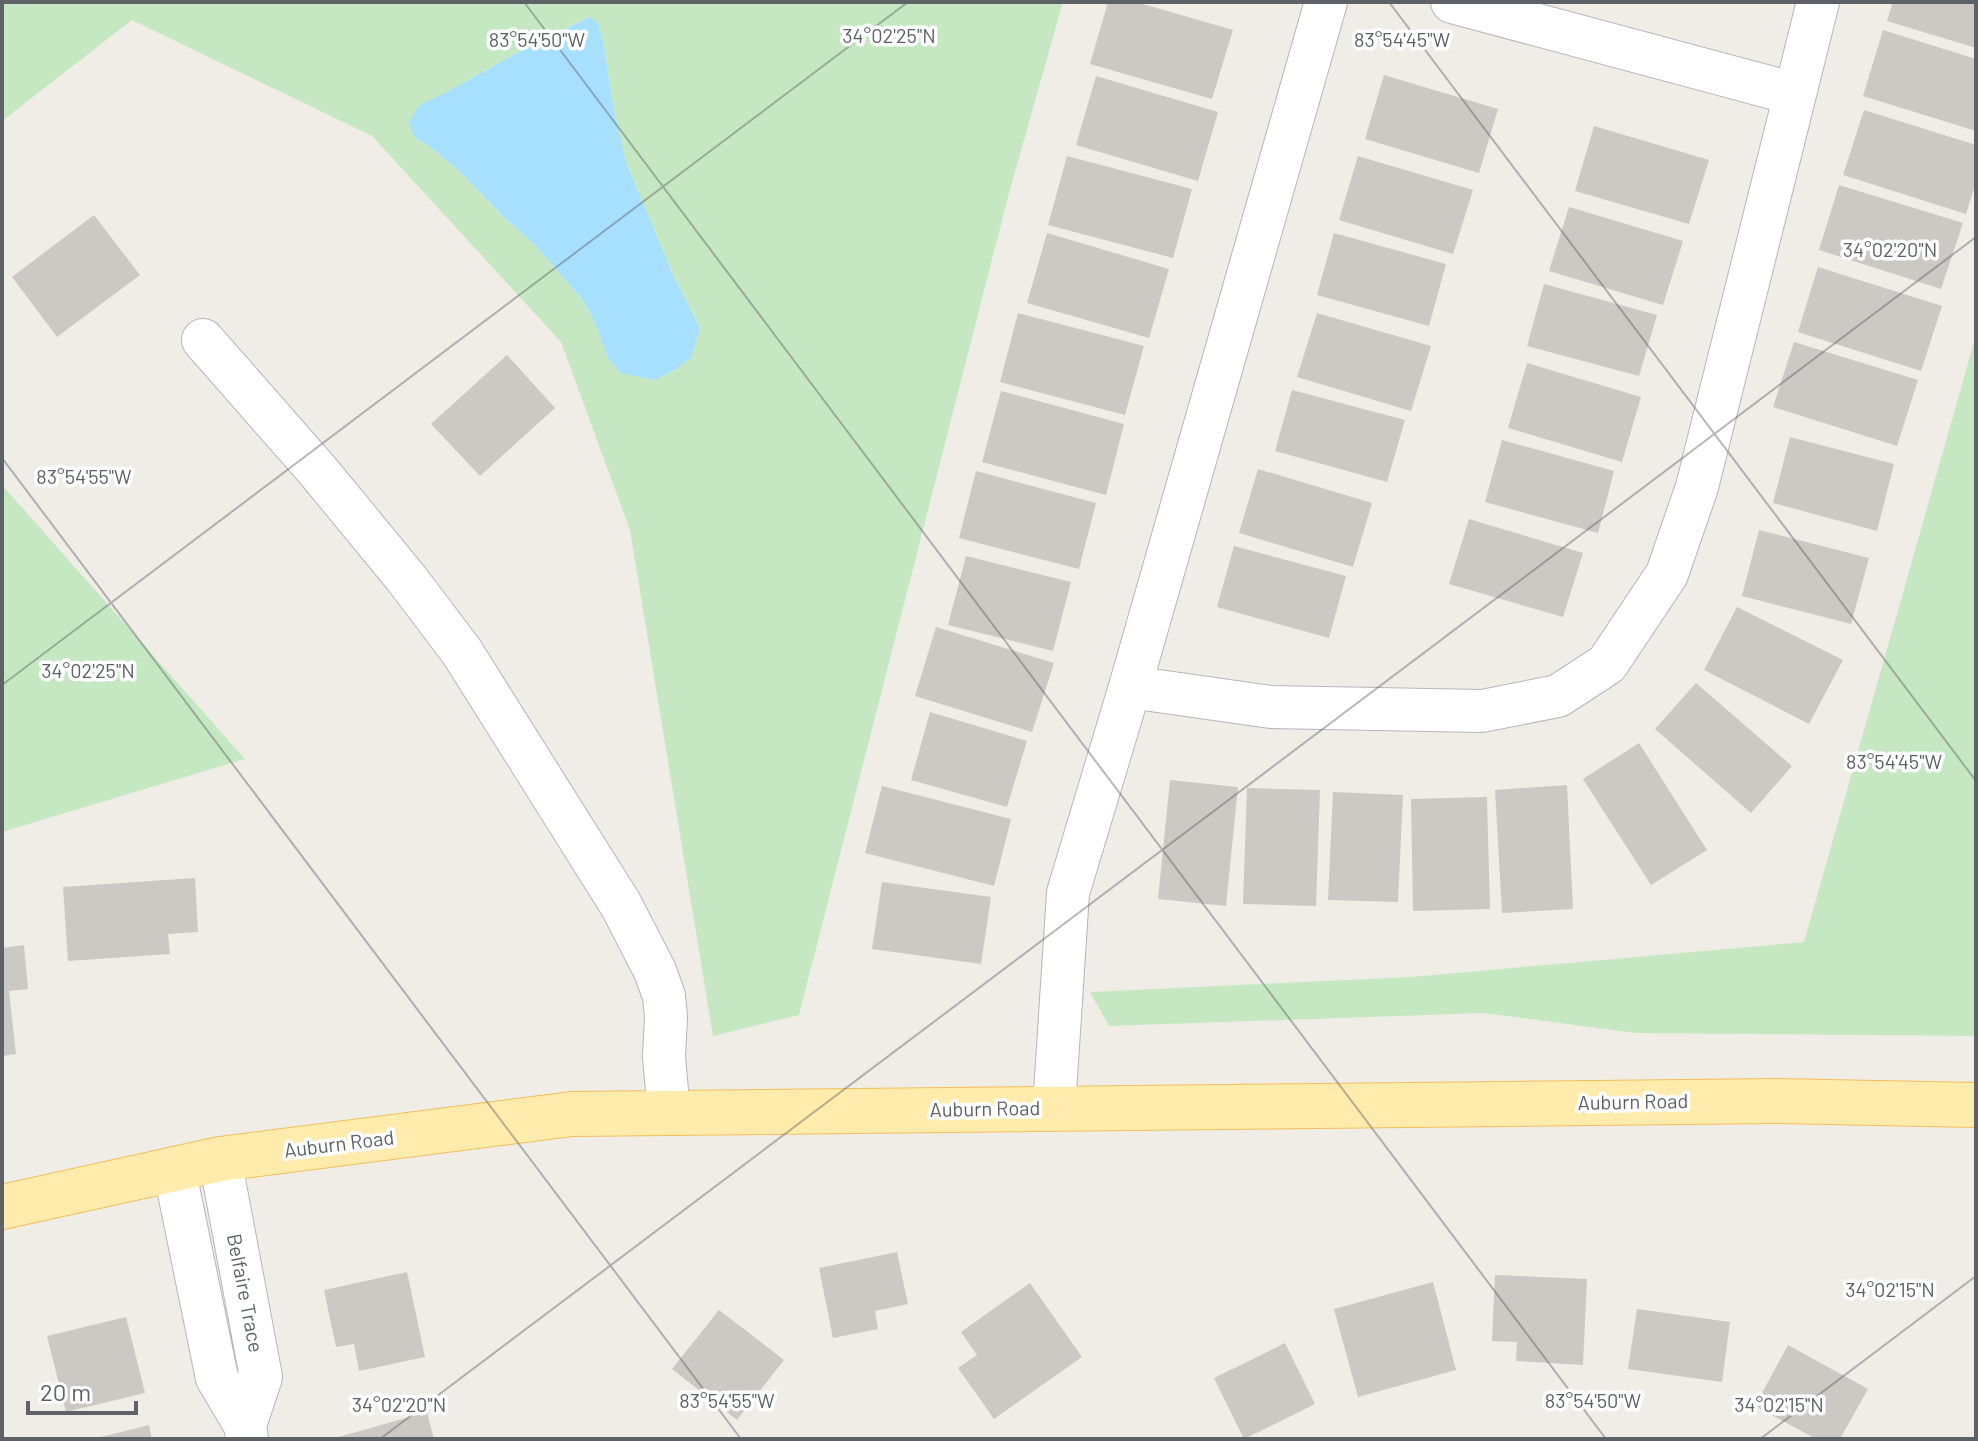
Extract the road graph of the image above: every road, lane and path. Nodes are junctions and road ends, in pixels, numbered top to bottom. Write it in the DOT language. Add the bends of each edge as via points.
graph roads {
  1 [pos="1326,2"];
  2 [pos="1452,2"];
  3 [pos="1818,2"];
  4 [pos="1795,94"];
  5 [pos="203,340"];
  6 [pos="1130,687"];
  7 [pos="1976,1105"];
  8 [pos="1054,1108"];
  9 [pos="669,1113"];
  10 [pos="220,1159"];
  11 [pos="174,1168"];
  12 [pos="2,1207"];
  13 [pos="246,1432"];
  1 -- 6 [label="street"];
  2 -- 4 [label="street"];
  3 -- 4 [label="street"];
  4 -- 6 [label="street" via="1697,487 1667,574 1607,664 1558,696 1482,711 1271,707"];
  5 -- 9 [label="street" via="318,471 462,652 621,905 664,996"];
  6 -- 8 [label="street" via="1068,893"];
  7 -- 8 [label="main road, Auburn Road" via="1761,1101"];
  8 -- 9 [label="main road, Auburn Road"];
  9 -- 10 [label="main road, Auburn Road" via="572,1114"];
  10 -- 11 [label="main road, Auburn Road"];
  10 -- 13 [label="street, Belfaire Trace" via="261,1377"];
  11 -- 12 [label="main road, Auburn Road"];
  11 -- 13 [label="street, Belfaire Trace" via="217,1378"];
}
